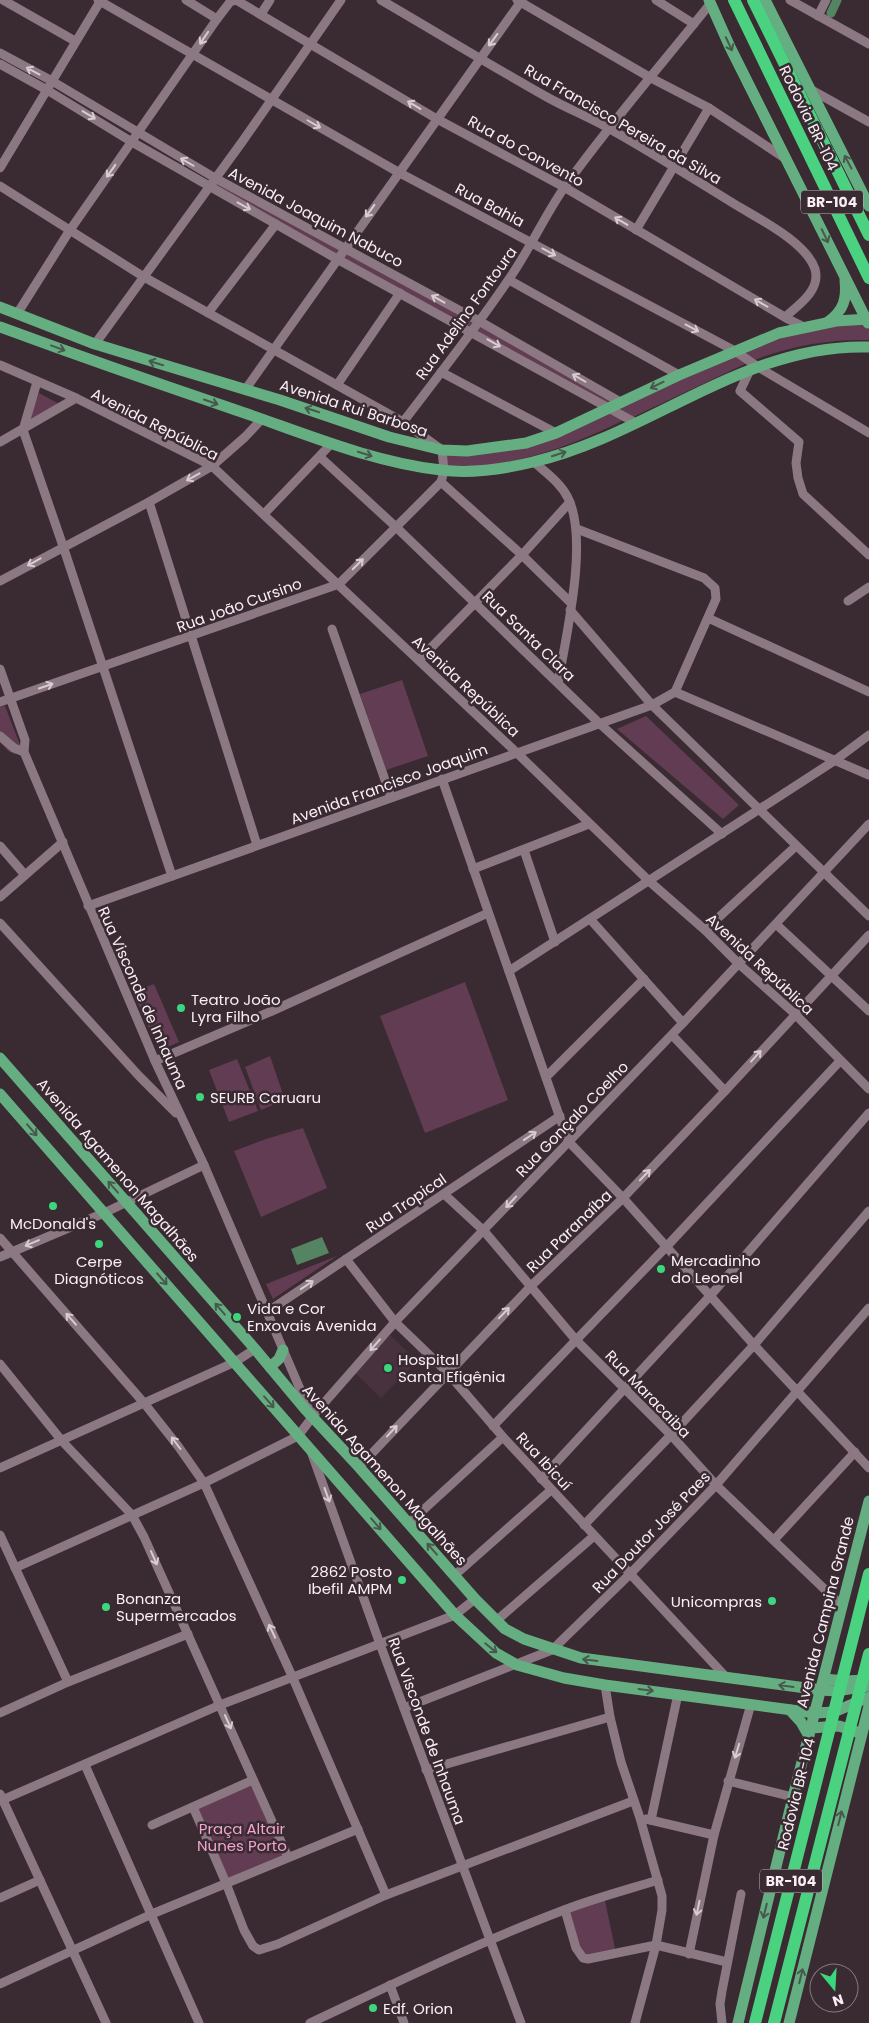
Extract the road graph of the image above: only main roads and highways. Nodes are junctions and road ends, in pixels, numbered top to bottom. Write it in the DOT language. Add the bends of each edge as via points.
graph roads {
  1 [pos="734,0"];
  2 [pos="753,0"];
  3 [pos="765,0"];
  4 [pos="709,2"];
  5 [pos="868,203"];
  6 [pos="869,235"];
  7 [pos="844,273"];
  8 [pos="869,278"];
  9 [pos="0,306"];
  10 [pos="868,321"];
  11 [pos="827,322"];
  12 [pos="0,327"];
  13 [pos="869,347"];
  14 [pos="0,1058"];
  15 [pos="0,1094"];
  16 [pos="283,1350"];
  17 [pos="270,1367"];
  18 [pos="869,1501"];
  19 [pos="869,1574"];
  20 [pos="869,1654"];
  21 [pos="824,1679"];
  22 [pos="869,1679"];
  23 [pos="869,1686"];
  24 [pos="821,1690"];
  25 [pos="869,1697"];
  26 [pos="869,1706"];
  27 [pos="790,1710"];
  28 [pos="814,1713"];
  29 [pos="810,1732"];
  30 [pos="861,1734"];
  31 [pos="738,2023"];
  32 [pos="755,2023"];
  33 [pos="774,2023"];
  34 [pos="789,2023"];
  1 -- 8 [label="highway, Rodovia BR-104 / BR-104"];
  2 -- 6 [label="highway, Rodovia BR-104 / BR-104"];
  5 -- 3 [label="main road, one-way"];
  4 -- 7 [label="main road, one-way"];
  7 -- 10 [label="main road"];
  7 -- 11 [label="main road" via="846,292 842,309"];
  11 -- 9 [label="main road, Avenida Rui Barbosa, one-way" via="779,333 735,351 556,433 526,443 466,452 388,438 95,344"];
  10 -- 11 [label="main road, Avenida Rui Barbosa"];
  12 -- 13 [label="main road, one-way" via="332,443 442,476 534,462 581,447 716,384 803,352"];
  17 -- 14 [label="main road, Avenida Agamenon Magalhães, one-way"];
  15 -- 27 [label="main road, one-way" via="455,1615 496,1652 517,1665 564,1678"];
  16 -- 17 [label="main road"];
  24 -- 17 [label="main road, Avenida Agamenon Magalhães, one-way" via="581,1658 524,1640 505,1629"];
  18 -- 21 [label="main road, Avenida Campina Grande"];
  19 -- 32 [label="highway, Rodovia BR-104 / BR-104"];
  20 -- 33 [label="highway, BR-104"];
  21 -- 22 [label="main road"];
  21 -- 24 [label="main road, Avenida Campina Grande"];
  23 -- 24 [label="main road, Avenida Agamenon Magalhães"];
  24 -- 28 [label="main road, Avenida Campina Grande"];
  25 -- 28 [label="main road" via="834,1712"];
  26 -- 30 [label="main road"];
  27 -- 28 [label="main road"];
  27 -- 29 [label="main road"];
  28 -- 29 [label="main road, Avenida Campina Grande"];
  29 -- 30 [label="main road" via="840,1726"];
  29 -- 31 [label="main road, Avenida Campina Grande, one-way"];
  34 -- 30 [label="main road, one-way"];
}
